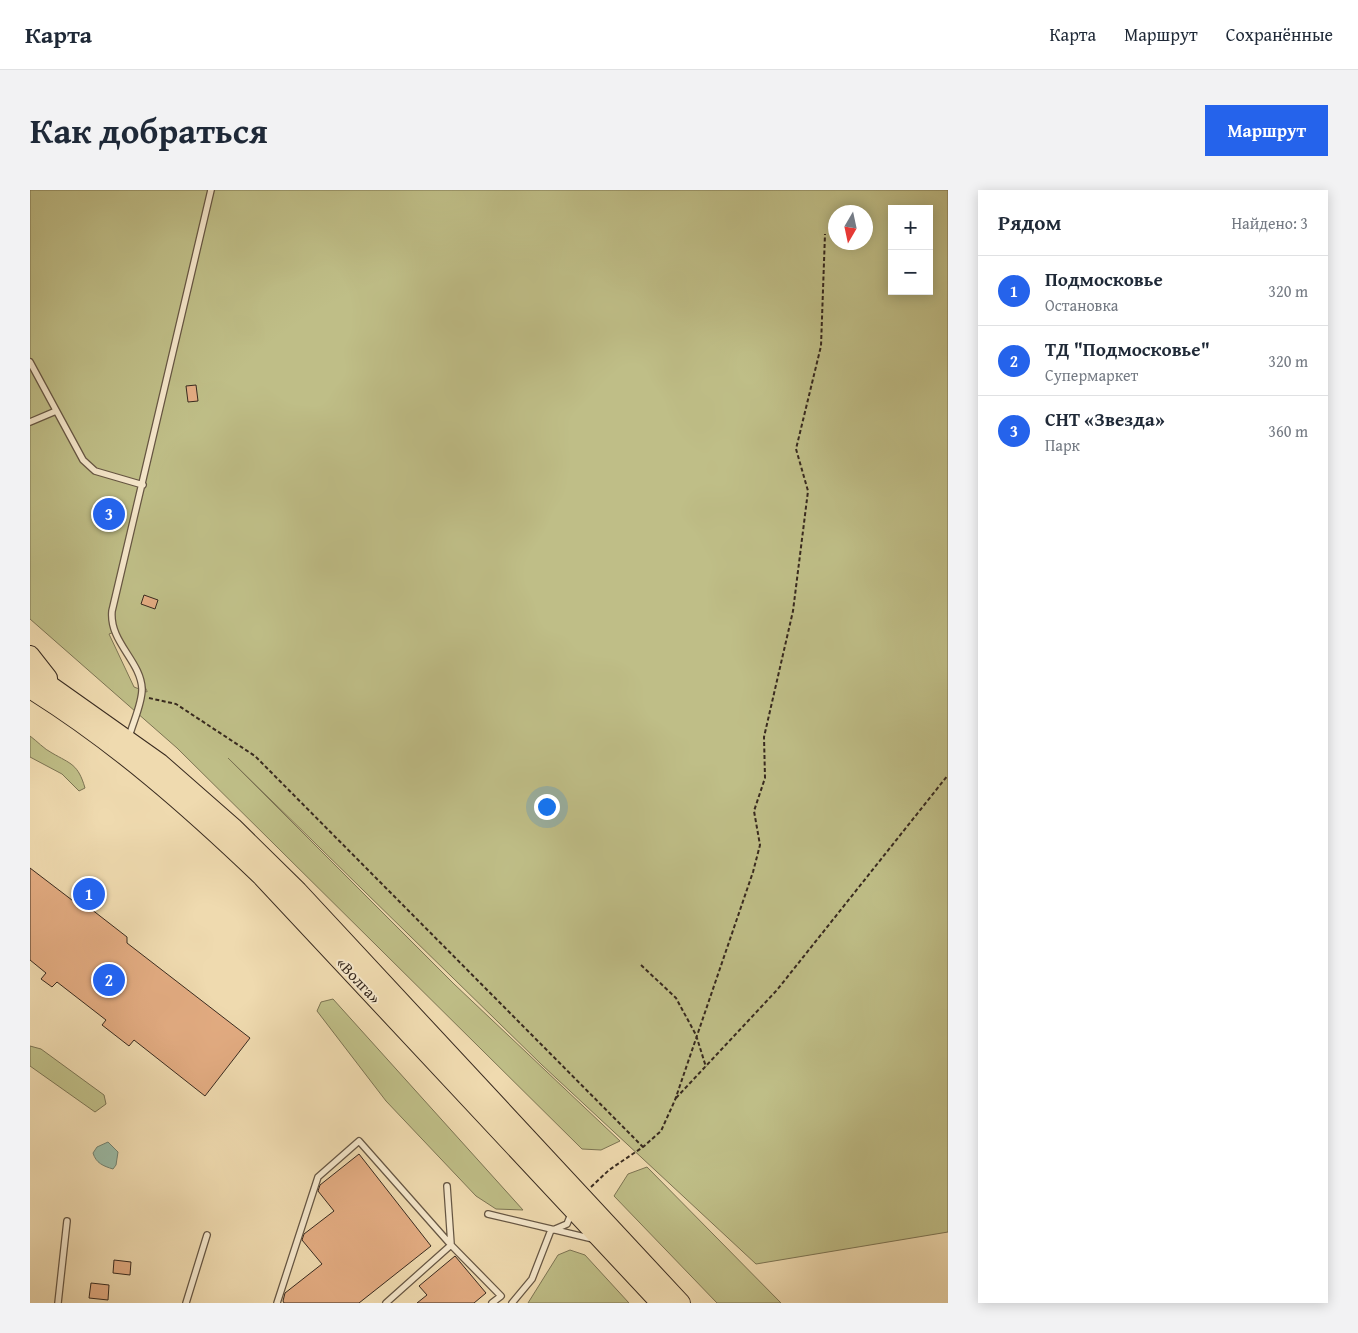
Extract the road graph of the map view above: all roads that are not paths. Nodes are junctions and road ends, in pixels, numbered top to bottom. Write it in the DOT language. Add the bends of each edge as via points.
graph roads {
  1 [pos="210,190"];
  2 [pos="30,362"];
  3 [pos="56,411"];
  4 [pos="30,422"];
  5 [pos="143,485"];
  6 [pos="30,655"];
  7 [pos="30,671"];
  8 [pos="56,688"];
  9 [pos="30,689"];
  10 [pos="128,739"];
  11 [pos="447,1186"];
  12 [pos="577,1203"];
  13 [pos="488,1214"];
  14 [pos="67,1221"];
  15 [pos="552,1230"];
  16 [pos="207,1235"];
  17 [pos="601,1241"];
  18 [pos="451,1245"];
  19 [pos="58,1303"];
  20 [pos="186,1303"];
  21 [pos="277,1303"];
  22 [pos="386,1303"];
  23 [pos="492,1303"];
  24 [pos="512,1303"];
  25 [pos="660,1303"];
  26 [pos="681,1303"];
  1 -- 5 [label="lane"];
  2 -- 3 [label="lane"];
  3 -- 4 [label="lane"];
  3 -- 5 [label="lane" via="83,460 95,471"];
  5 -- 10 [label="lane" via="122,562 111,619 114,632 142,687"];
  6 -- 8 [label="highway"];
  7 -- 8 [label="highway"];
  8 -- 10 [label="highway, «Волга»"];
  9 -- 12 [label="highway, «Волга»" via="79,719 197,815 261,876"];
  10 -- 12 [label="highway, «Волга»" via="234,827 298,891"];
  11 -- 18 [label="lane"];
  12 -- 15 [label="lane" via="567,1224"];
  12 -- 17 [label="highway, «Волга»"];
  12 -- 26 [label="highway, «Волга»"];
  13 -- 15 [label="lane"];
  14 -- 19 [label="lane"];
  15 -- 17 [label="lane"];
  15 -- 24 [label="lane" via="532,1279"];
  16 -- 20 [label="lane"];
  17 -- 25 [label="highway, «Волга»"];
  18 -- 21 [label="lane" via="359,1140 318,1176"];
  18 -- 22 [label="lane"];
  18 -- 23 [label="lane" via="500,1296"];
}
